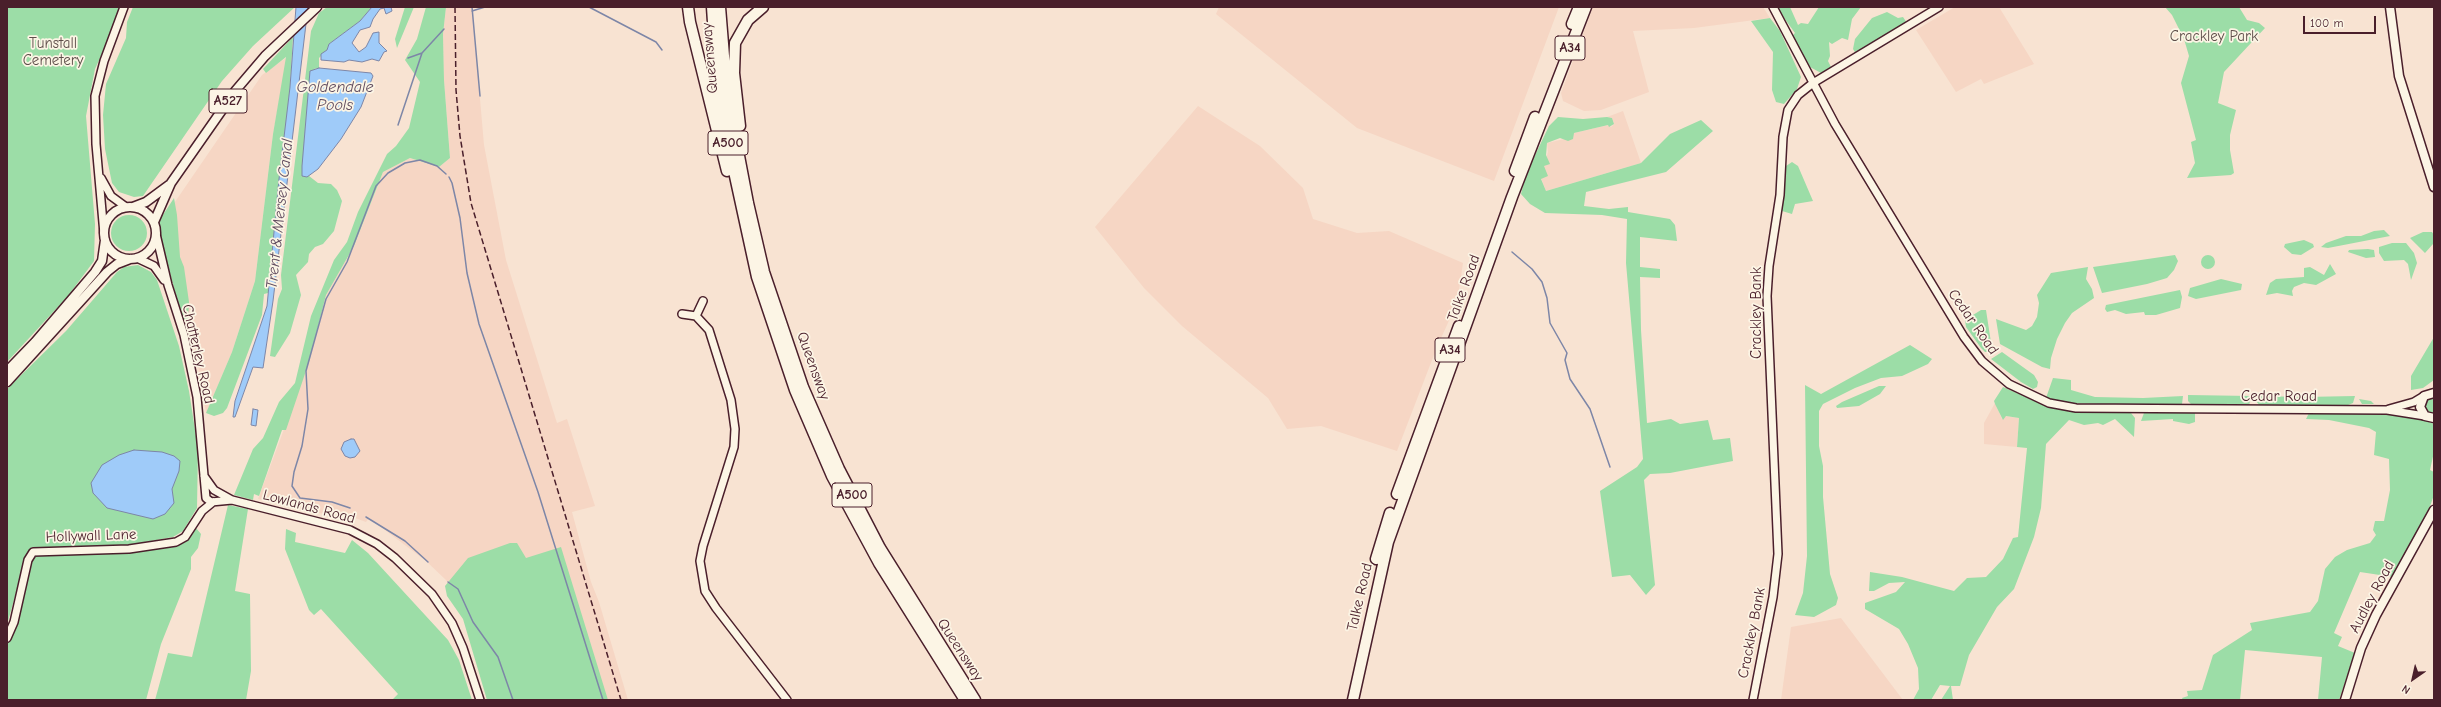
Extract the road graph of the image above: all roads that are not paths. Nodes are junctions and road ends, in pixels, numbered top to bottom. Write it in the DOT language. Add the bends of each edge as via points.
graph roads {
  1 [pos="124,7"];
  2 [pos="317,7"];
  3 [pos="688,7"];
  4 [pos="712,7"];
  5 [pos="720,7"];
  6 [pos="763,7"];
  7 [pos="1579,7"];
  8 [pos="1586,7"];
  9 [pos="1773,7"];
  10 [pos="1939,7"];
  11 [pos="2390,7"];
  12 [pos="1813,83"];
  13 [pos="99,172"];
  14 [pos="171,183"];
  15 [pos="2434,186"];
  16 [pos="130,207"];
  17 [pos="751,217"];
  18 [pos="154,222"];
  19 [pos="156,234"];
  20 [pos="104,237"];
  21 [pos="133,259"];
  22 [pos="757,277"];
  23 [pos="168,285"];
  24 [pos="703,301"];
  25 [pos="682,314"];
  26 [pos="696,316"];
  27 [pos="7,371"];
  28 [pos="7,382"];
  29 [pos="2431,393"];
  30 [pos="2387,410"];
  31 [pos="2430,418"];
  32 [pos="204,476"];
  33 [pos="215,491"];
  34 [pos="206,495"];
  35 [pos="232,500"];
  36 [pos="214,502"];
  37 [pos="2434,510"];
  38 [pos="202,511"];
  39 [pos="7,638"];
  40 [pos="480,700"];
  41 [pos="787,700"];
  42 [pos="965,700"];
  43 [pos="975,700"];
  44 [pos="1346,700"];
  45 [pos="1353,700"];
  46 [pos="1753,700"];
  47 [pos="2345,700"];
  1 -- 13 [label="street" via="104,61 95,96 94,118"];
  2 -- 14 [label="main road, A527" via="291,29 236,90"];
  3 -- 22 [label="highway" via="720,143"];
  4 -- 22 [label="highway, Queensway / A500" via="718,98"];
  5 -- 17 [label="highway, Queensway / A500" via="727,93"];
  6 -- 17 [label="highway" via="755,12 744,26 735,43 734,53"];
  7 -- 44 [label="highway, Talke Road / A34" via="1527,138 1381,540"];
  8 -- 45 [label="highway, Talke Road / A34" via="1523,168 1390,536 1372,604"];
  9 -- 12 [label="street, Cedar Road"];
  10 -- 12 [label="street, Crackley Bank"];
  11 -- 15 [label="main road" via="2399,76"];
  12 -- 30 [label="street, Cedar Road" via="1964,336 1992,371 2019,390 2049,403 2089,409"];
  12 -- 46 [label="street, Crackley Bank" via="1798,95 1788,110 1782,137 1780,195 1769,266 1767,319 1778,554 1773,597"];
  13 -- 16 [label="street" via="111,196"];
  13 -- 20 [label="street"];
  14 -- 16 [label="main road, A527" via="146,202"];
  14 -- 18 [label="main road, A527"];
  16 -- 18 [label="main road" via="147,213"];
  16 -- 20 [label="main road, A527" via="116,211 110,217"];
  17 -- 43 [label="highway, Queensway / A500" via="764,272 803,387 839,469 880,548"];
  18 -- 19 [label="main road"];
  19 -- 21 [label="main road" via="149,251"];
  19 -- 23 [label="street, Chatterley Road"];
  20 -- 21 [label="main road" via="112,252"];
  20 -- 27 [label="main road, A527" via="102,261 95,272 45,332"];
  21 -- 23 [label="street, Chatterley Road" via="154,266"];
  21 -- 28 [label="main road" via="117,264 107,272"];
  22 -- 42 [label="highway, Queensway / A500" via="795,390 832,476 879,563"];
  23 -- 32 [label="street, Chatterley Road" via="184,336 195,385"];
  24 -- 26 [label="street"];
  25 -- 26 [label="street"];
  26 -- 41 [label="street" via="709,330 716,347 732,400 735,429 734,447 700,561 705,591"];
  29 -- 30 [label="street" via="2414,402"];
  29 -- 31 [label="main road" via="2420,407"];
  30 -- 31 [label="street"];
  32 -- 33 [label="street, Chatterley Road"];
  32 -- 34 [label="street, Chatterley Road"];
  33 -- 34 [label="street"];
  33 -- 35 [label="street, Lowlands Road"];
  33 -- 36 [label="street" via="218,498"];
  34 -- 36 [label="street" via="208,501"];
  34 -- 38 [label="street, Hollywall Lane"];
  35 -- 36 [label="street, Lowlands Road"];
  35 -- 40 [label="street, Lowlands Road" via="350,530 377,544 395,558 432,594 452,623"];
  36 -- 38 [label="street, Hollywall Lane"];
  37 -- 47 [label="main road, Audley Road" via="2376,615 2361,648"];
  38 -- 39 [label="street, Hollywall Lane" via="185,537 176,542 129,549 34,552 28,560 14,622"];
}
